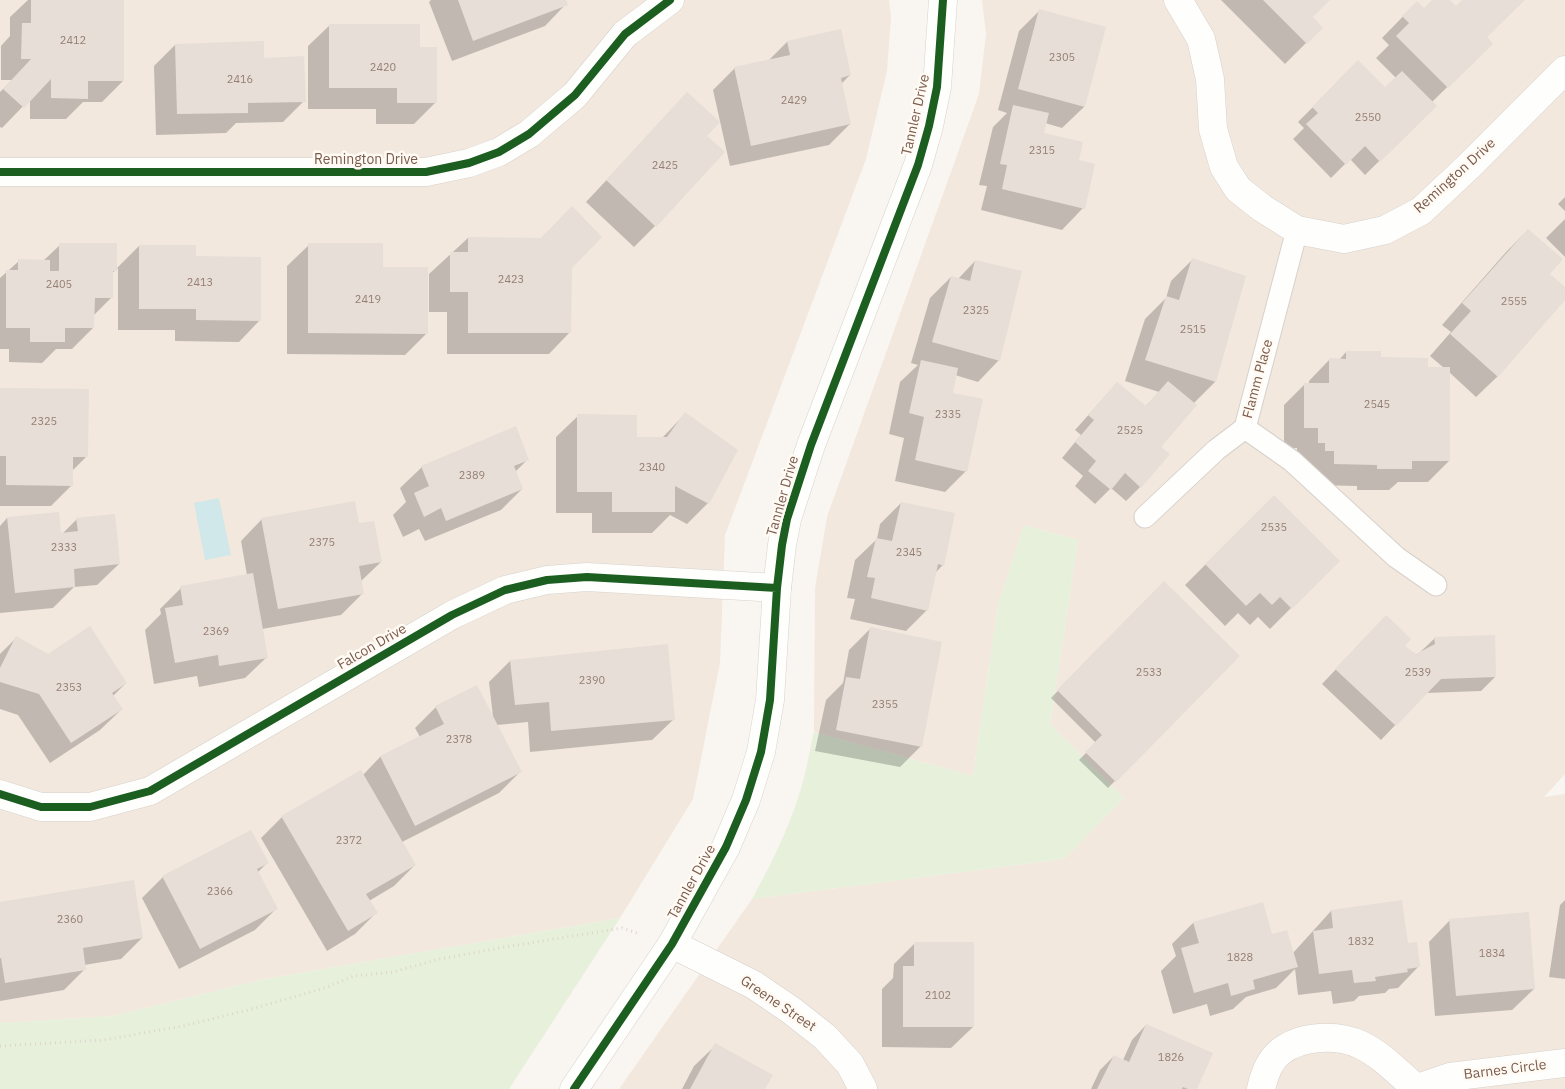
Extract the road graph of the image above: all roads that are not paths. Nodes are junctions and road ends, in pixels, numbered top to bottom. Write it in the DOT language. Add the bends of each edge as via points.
graph roads {
  1 [pos="670,0"];
  2 [pos="943,0"];
  3 [pos="1178,0"];
  4 [pos="1565,70"];
  5 [pos="0,172"];
  6 [pos="1297,230"];
  7 [pos="1245,428"];
  8 [pos="1145,517"];
  9 [pos="1436,585"];
  10 [pos="777,588"];
  11 [pos="0,794"];
  12 [pos="672,944"];
  13 [pos="1565,1063"];
  14 [pos="574,1089"];
  15 [pos="863,1089"];
  16 [pos="1261,1089"];
  17 [pos="1416,1089"];
  1 -- 5 [label="street, Remington Drive" via="625,34 575,95 529,134 498,152 469,163 426,172"];
  2 -- 10 [label="street, Tannler Drive" via="937,87 918,165 797,486 787,519"];
  3 -- 6 [label="street, Remington Drive" via="1201,39 1210,79 1213,129 1224,167 1238,189"];
  4 -- 6 [label="street, Remington Drive" via="1421,211 1385,230 1344,239"];
  6 -- 7 [label="lane, Flamm Place"];
  7 -- 8 [label="lane, Flamm Place" via="1216,450"];
  7 -- 9 [label="lane" via="1292,461 1396,557"];
  10 -- 11 [label="street, Falcon Drive" via="587,577 548,580 505,590 452,615 150,791 90,807 41,807"];
  10 -- 12 [label="street, Tannler Drive" via="770,700 755,776 726,847"];
  12 -- 14 [label="street, Tannler Drive"];
  12 -- 15 [label="street, Greene Street" via="754,985 792,1011 825,1037 850,1064"];
  13 -- 17 [label="street, Barnes Circle" via="1450,1077"];
  16 -- 17 [label="street, Barnes Circle" via="1264,1076 1280,1052 1295,1043 1331,1038 1362,1046"];
}
